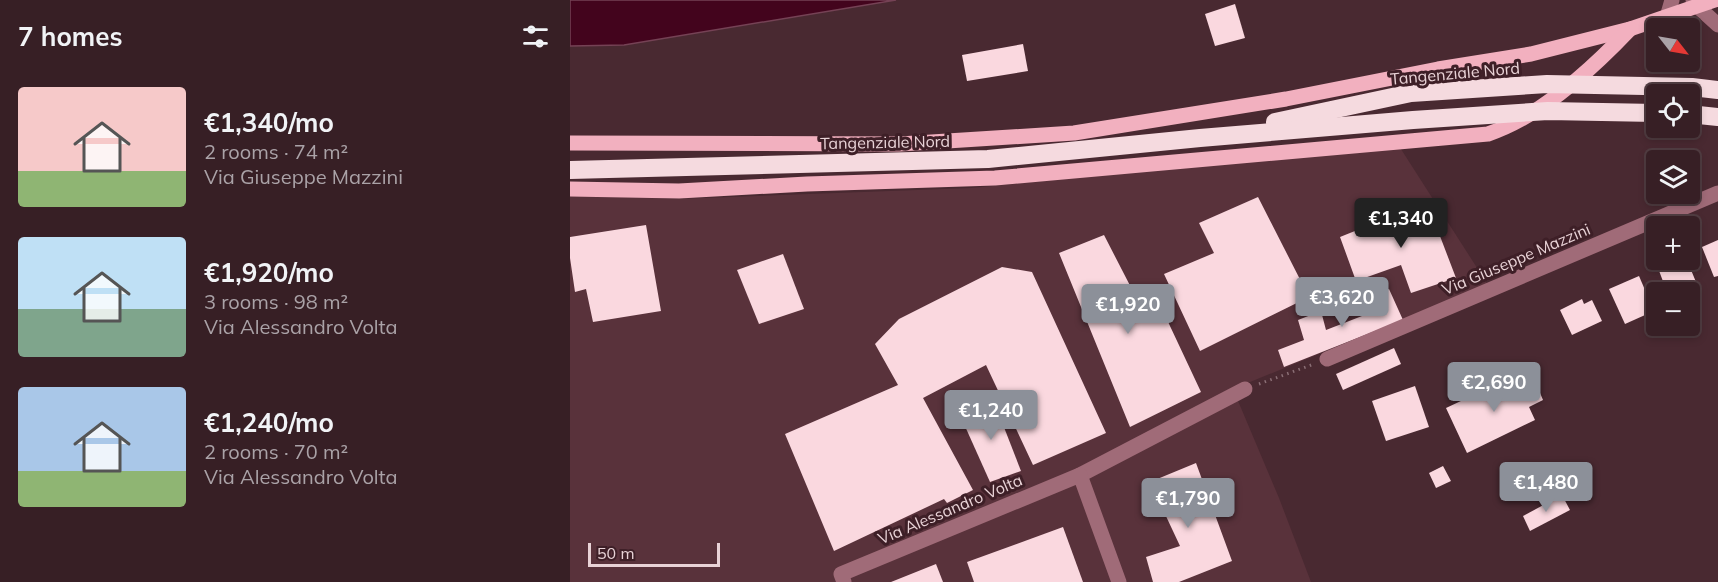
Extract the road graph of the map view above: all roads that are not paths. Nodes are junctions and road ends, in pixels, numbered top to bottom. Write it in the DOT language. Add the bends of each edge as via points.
graph roads {
  1 [pos="1672,0"];
  2 [pos="1715,0"];
  3 [pos="1695,3"];
  4 [pos="1667,16"];
  5 [pos="1718,25"];
  6 [pos="1630,29"];
  7 [pos="1718,90"];
  8 [pos="1646,113"];
  9 [pos="1700,115"];
  10 [pos="1718,117"];
  11 [pos="1200,138"];
  12 [pos="570,143"];
  13 [pos="570,170"];
  14 [pos="570,189"];
  15 [pos="1718,193"];
  16 [pos="1327,359"];
  17 [pos="1245,389"];
  18 [pos="1080,475"];
  19 [pos="844,582"];
  20 [pos="1119,582"];
  1 -- 4 [label="street"];
  2 -- 3 [label="main road"];
  3 -- 4 [label="main road"];
  3 -- 5 [label="street"];
  4 -- 6 [label="main road"];
  6 -- 12 [label="main road" via="1503,60 1074,133 900,144"];
  6 -- 14 [label="main road" via="1548,102 1505,129 1488,134 995,178 679,191"];
  7 -- 11 [label="highway, Tangenziale Nord" via="1547,84 1411,93"];
  8 -- 11 [label="highway, Tangenziale Nord" via="1548,111"];
  9 -- 10 [label="highway"];
  11 -- 13 [label="highway, Tangenziale Nord" via="988,159"];
  15 -- 16 [label="street, Via Giuseppe Mazzini"];
  17 -- 18 [label="street, Via Alessandro Volta"];
  18 -- 19 [label="street, Via Alessandro Volta" via="841,574"];
  18 -- 20 [label="street"];
}
